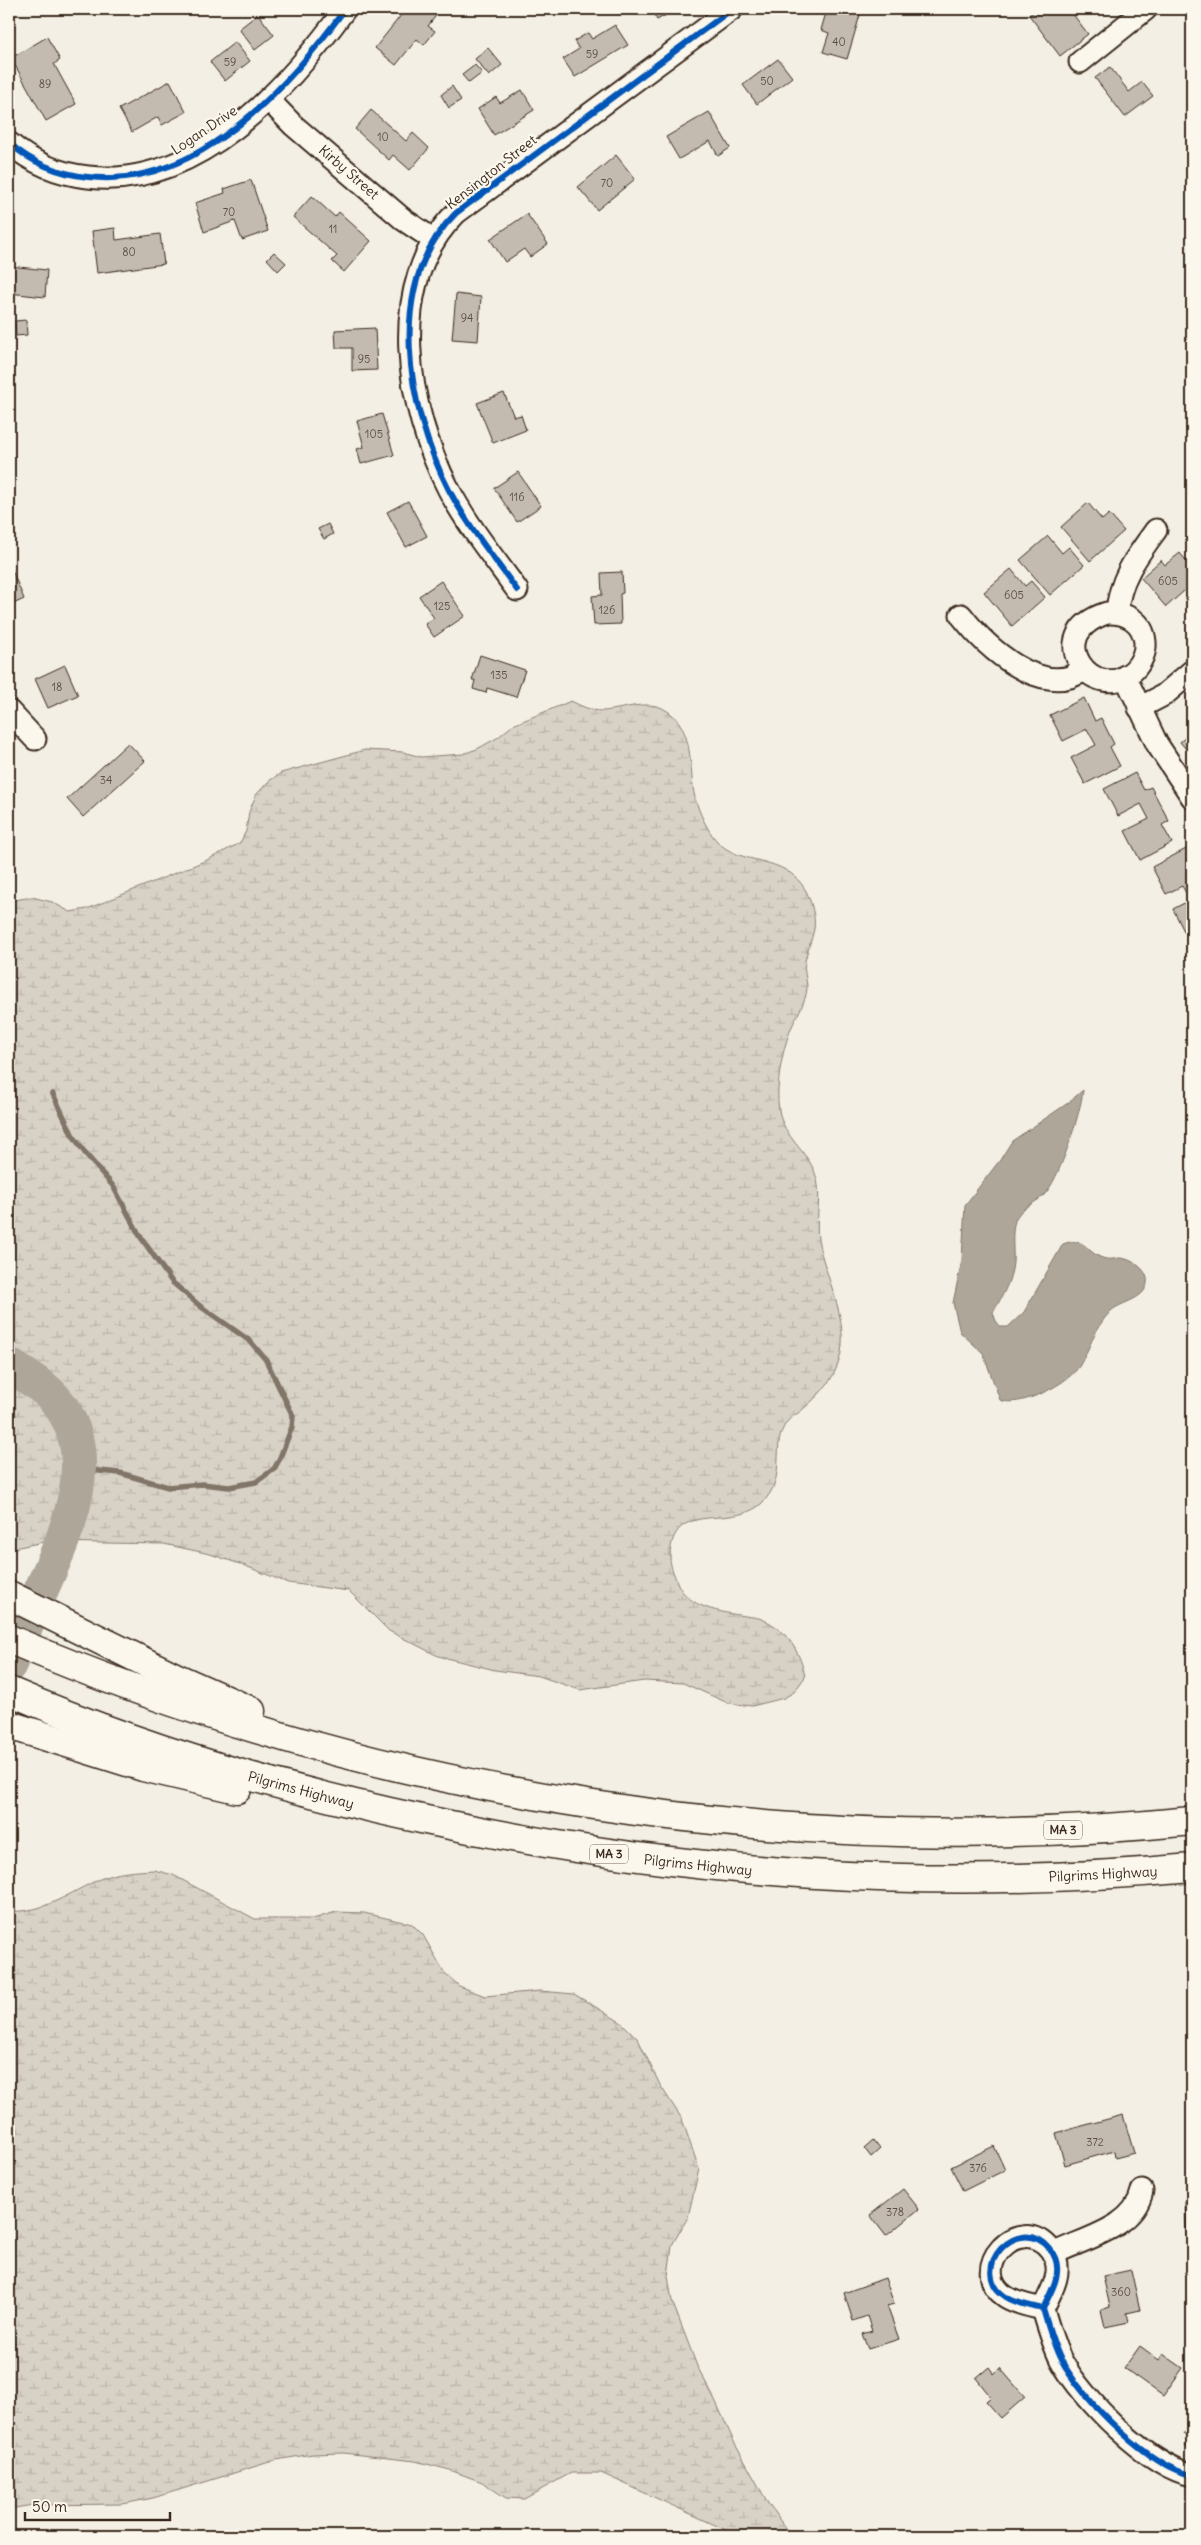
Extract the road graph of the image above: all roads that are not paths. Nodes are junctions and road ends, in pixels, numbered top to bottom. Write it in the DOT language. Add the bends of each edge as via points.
graph roads {
  1 [pos="345,9"];
  2 [pos="732,9"];
  3 [pos="1141,10"];
  4 [pos="1080,62"];
  5 [pos="268,99"];
  6 [pos="9,143"];
  7 [pos="434,240"];
  8 [pos="1156,530"];
  9 [pos="517,590"];
  10 [pos="1117,613"];
  11 [pos="961,615"];
  12 [pos="1084,670"];
  13 [pos="1192,671"];
  14 [pos="1125,676"];
  15 [pos="1140,708"];
  16 [pos="9,711"];
  17 [pos="36,740"];
  18 [pos="1192,796"];
  19 [pos="9,1595"];
  20 [pos="9,1639"];
  21 [pos="9,1690"];
  22 [pos="21,1729"];
  23 [pos="446,1778"];
  24 [pos="1192,1821"];
  25 [pos="462,1828"];
  26 [pos="1192,1868"];
  27 [pos="1142,2191"];
  28 [pos="1053,2254"];
  29 [pos="1043,2309"];
  30 [pos="1192,2475"];
  1 -- 5 [label="street, Logan Drive" via="305,60"];
  2 -- 7 [label="street, Kensington Street" via="466,205"];
  3 -- 4 [label="street"];
  5 -- 6 [label="street, Logan Drive" via="194,156 168,168 141,175 110,178 69,174 32,160"];
  5 -- 7 [label="street, Kirby Street" via="293,125 396,213"];
  7 -- 9 [label="street, Kensington Street" via="418,275 412,301 411,348 419,406 435,460 449,489"];
  8 -- 10 [label="street" via="1125,576 1118,596"];
  10 -- 12 [label="street" via="1097,616 1079,632 1075,652"];
  10 -- 14 [label="street" via="1136,620 1145,643 1140,662 1133,672"];
  11 -- 12 [label="street" via="996,652 1026,670 1065,678"];
  12 -- 14 [label="street" via="1105,680"];
  13 -- 15 [label="street" via="1164,695"];
  14 -- 15 [label="street"];
  15 -- 18 [label="street" via="1165,759"];
  16 -- 17 [label="street"];
  19 -- 23 [label="highway" via="177,1678 278,1722"];
  20 -- 23 [label="highway, MA 3" via="204,1713"];
  21 -- 25 [label="highway, Pilgrims Highway / MA 3" via="120,1734 264,1780"];
  22 -- 25 [label="highway" via="143,1767 213,1784"];
  23 -- 24 [label="highway, MA 3" via="576,1802 776,1825 863,1830 1029,1831"];
  25 -- 26 [label="highway, Pilgrims Highway / MA 3" via="671,1863 840,1876 1026,1878"];
  27 -- 28 [label="street" via="1137,2207 1123,2221"];
  28 -- 29 [label="street" via="1057,2276"];
  28 -- 29 [label="street" via="1041,2242 1020,2238 999,2249 992,2266 993,2280 1004,2295"];
  29 -- 30 [label="street" via="1062,2361 1103,2413 1155,2460"];
}
